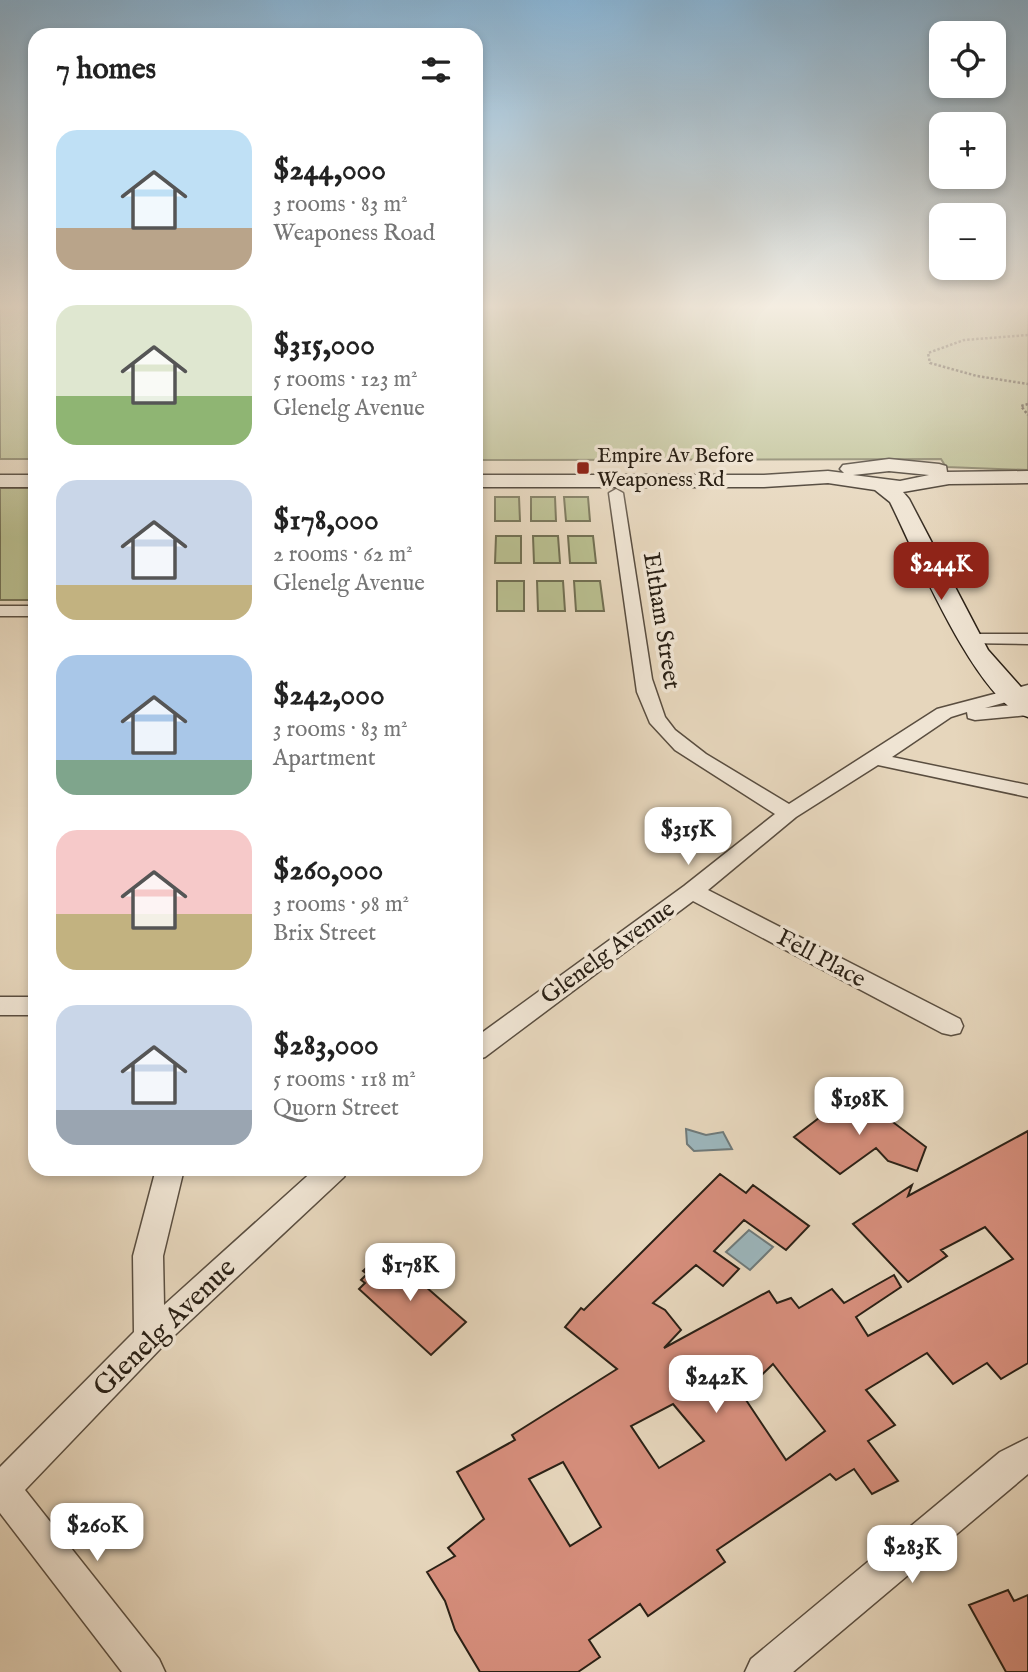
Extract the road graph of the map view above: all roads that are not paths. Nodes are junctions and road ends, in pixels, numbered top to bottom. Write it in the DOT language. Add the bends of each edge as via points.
graph roads {
  1 [pos="0,474"];
  2 [pos="28,474"];
  3 [pos="483,474"];
  4 [pos="1022,477"];
  5 [pos="913,478"];
  6 [pos="875,479"];
  7 [pos="0,481"];
  8 [pos="28,481"];
  9 [pos="483,481"];
  10 [pos="617,494"];
  11 [pos="0,611"];
  12 [pos="28,611"];
  13 [pos="977,639"];
  14 [pos="1028,639"];
  15 [pos="1025,699"];
  16 [pos="876,759"];
  17 [pos="1025,790"];
  18 [pos="789,813"];
  19 [pos="692,891"];
  20 [pos="0,1006"];
  21 [pos="28,1006"];
  22 [pos="951,1026"];
  23 [pos="483,1045"];
  24 [pos="168,1176"];
  25 [pos="326,1176"];
  26 [pos="150,1339"];
  27 [pos="1028,1455"];
  28 [pos="1,1490"];
  29 [pos="146,1672"];
  30 [pos="764,1672"];
  1 -- 2 [label="main road"];
  3 -- 6 [label="main road" via="730,474 798,468"];
  4 -- 5 [label="main road"];
  5 -- 6 [label="main road" via="900,487"];
  5 -- 13 [label="main road" via="915,502"];
  6 -- 9 [label="main road"];
  6 -- 13 [label="main road" via="899,499"];
  7 -- 8 [label="main road"];
  10 -- 18 [label="street, Eltham Street" via="642,672 660,726 683,747"];
  11 -- 12 [label="street"];
  13 -- 14 [label="street"];
  13 -- 15 [label="main road" via="987,667"];
  15 -- 16 [label="street, Glenelg Avenue" via="929,725"];
  16 -- 17 [label="street"];
  16 -- 18 [label="street, Glenelg Avenue"];
  18 -- 19 [label="street, Glenelg Avenue"];
  19 -- 22 [label="street, Fell Place"];
  19 -- 23 [label="street, Glenelg Avenue"];
  20 -- 21 [label="street"];
  24 -- 26 [label="street" via="148,1256"];
  25 -- 26 [label="street, Glenelg Avenue"];
  26 -- 28 [label="street, Glenelg Avenue"];
  27 -- 30 [label="street"];
  28 -- 29 [label="street"];
}
